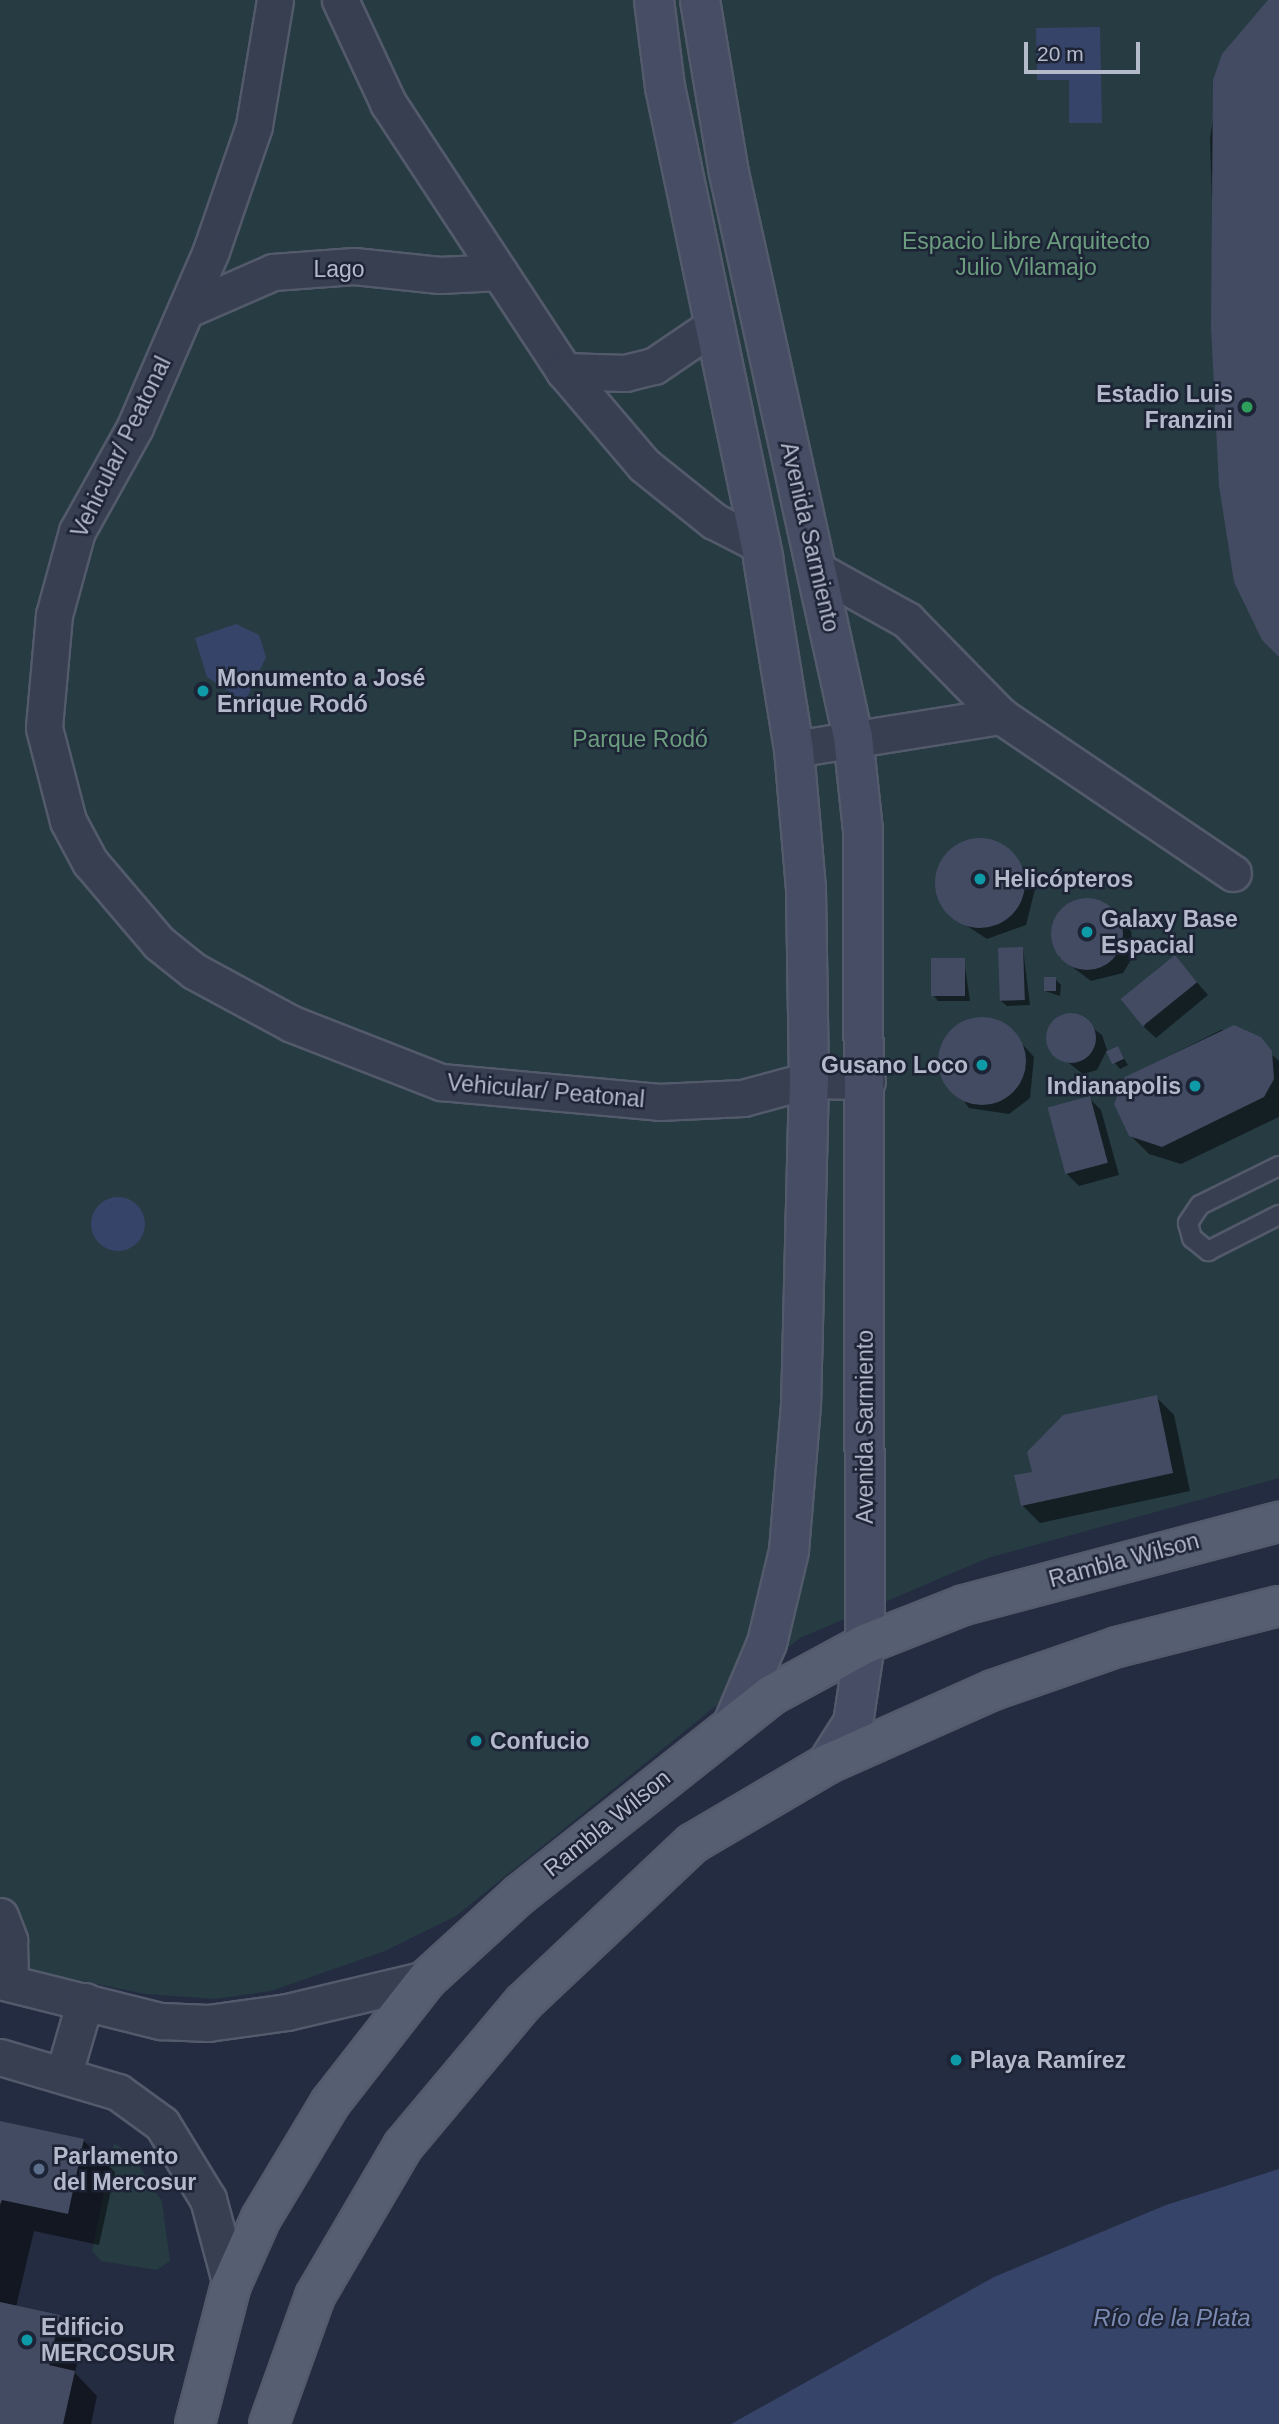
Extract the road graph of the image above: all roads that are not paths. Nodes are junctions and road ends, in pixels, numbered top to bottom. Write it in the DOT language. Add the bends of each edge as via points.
graph roads {
  1 [pos="275,0"];
  2 [pos="340,0"];
  3 [pos="654,0"];
  4 [pos="700,0"];
  5 [pos="499,272"];
  6 [pos="186,310"];
  7 [pos="714,325"];
  8 [pos="564,371"];
  9 [pos="759,544"];
  10 [pos="819,571"];
  11 [pos="1001,716"];
  12 [pos="853,737"];
  13 [pos="794,749"];
  14 [pos="1233,873"];
  15 [pos="809,1080"];
  16 [pos="867,1081"];
  17 [pos="1279,1166"];
  18 [pos="1279,1215"];
  19 [pos="1279,1522"];
  20 [pos="1279,1606"];
  21 [pos="865,1644"];
  22 [pos="733,1724"];
  23 [pos="827,1765"];
  24 [pos="0,1916"];
  25 [pos="427,1979"];
  26 [pos="5,1982"];
  27 [pos="85,2001"];
  28 [pos="0,2057"];
  29 [pos="64,2073"];
  30 [pos="231,2284"];
  31 [pos="195,2424"];
  32 [pos="269,2424"];
  1 -- 6 [label="street, Vehicular/ Peatonal" via="254,126"];
  2 -- 5 [label="street" via="388,103"];
  3 -- 7 [label="street"];
  4 -- 10 [label="street, Avenida Sarmiento" via="729,173"];
  5 -- 6 [label="street, Lago" via="440,275 354,266 273,272"];
  5 -- 8 [label="street"];
  6 -- 15 [label="street, Vehicular/ Peatonal" via="111,476 78,531 54,615 44,728 68,821 98,872 159,943 194,971 292,1024 441,1082 659,1102 743,1098"];
  7 -- 8 [label="street" via="654,366 625,373"];
  7 -- 9 [label="street"];
  8 -- 9 [label="street" via="644,465 714,521"];
  9 -- 13 [label="street"];
  10 -- 11 [label="street" via="907,620"];
  10 -- 12 [label="street, Avenida Sarmiento"];
  11 -- 12 [label="street"];
  11 -- 14 [label="street"];
  12 -- 13 [label="street"];
  12 -- 16 [label="street, Avenida Sarmiento" via="863,831"];
  13 -- 15 [label="street" via="806,889"];
  15 -- 16 [label="street"];
  15 -- 22 [label="street" via="801,1405 789,1551 767,1643"];
  16 -- 21 [label="street, Avenida Sarmiento"];
  17 -- 18 [label="lane" via="1200,1205 1188,1223 1192,1238 1208,1251"];
  19 -- 21 [label="main road, Rambla Wilson" via="989,1597"];
  20 -- 23 [label="main road" via="1117,1647 1005,1685"];
  21 -- 22 [label="main road, Rambla Wilson"];
  21 -- 23 [label="street, Avenida Sarmiento" via="853,1723"];
  22 -- 25 [label="main road, Rambla Wilson" via="519,1895"];
  23 -- 32 [label="main road" via="693,1843 568,1958 470,2060 354,2226 316,2296"];
  24 -- 26 [label="street" via="9,1940"];
  25 -- 27 [label="street" via="287,2012 208,2023 161,2021"];
  25 -- 30 [label="main road, Rambla Wilson" via="330,2103 261,2218"];
  26 -- 27 [label="street"];
  27 -- 29 [label="street"];
  28 -- 29 [label="street"];
  29 -- 30 [label="street" via="118,2092 163,2124 208,2199"];
  30 -- 31 [label="main road, Rambla Wilson"];
}
